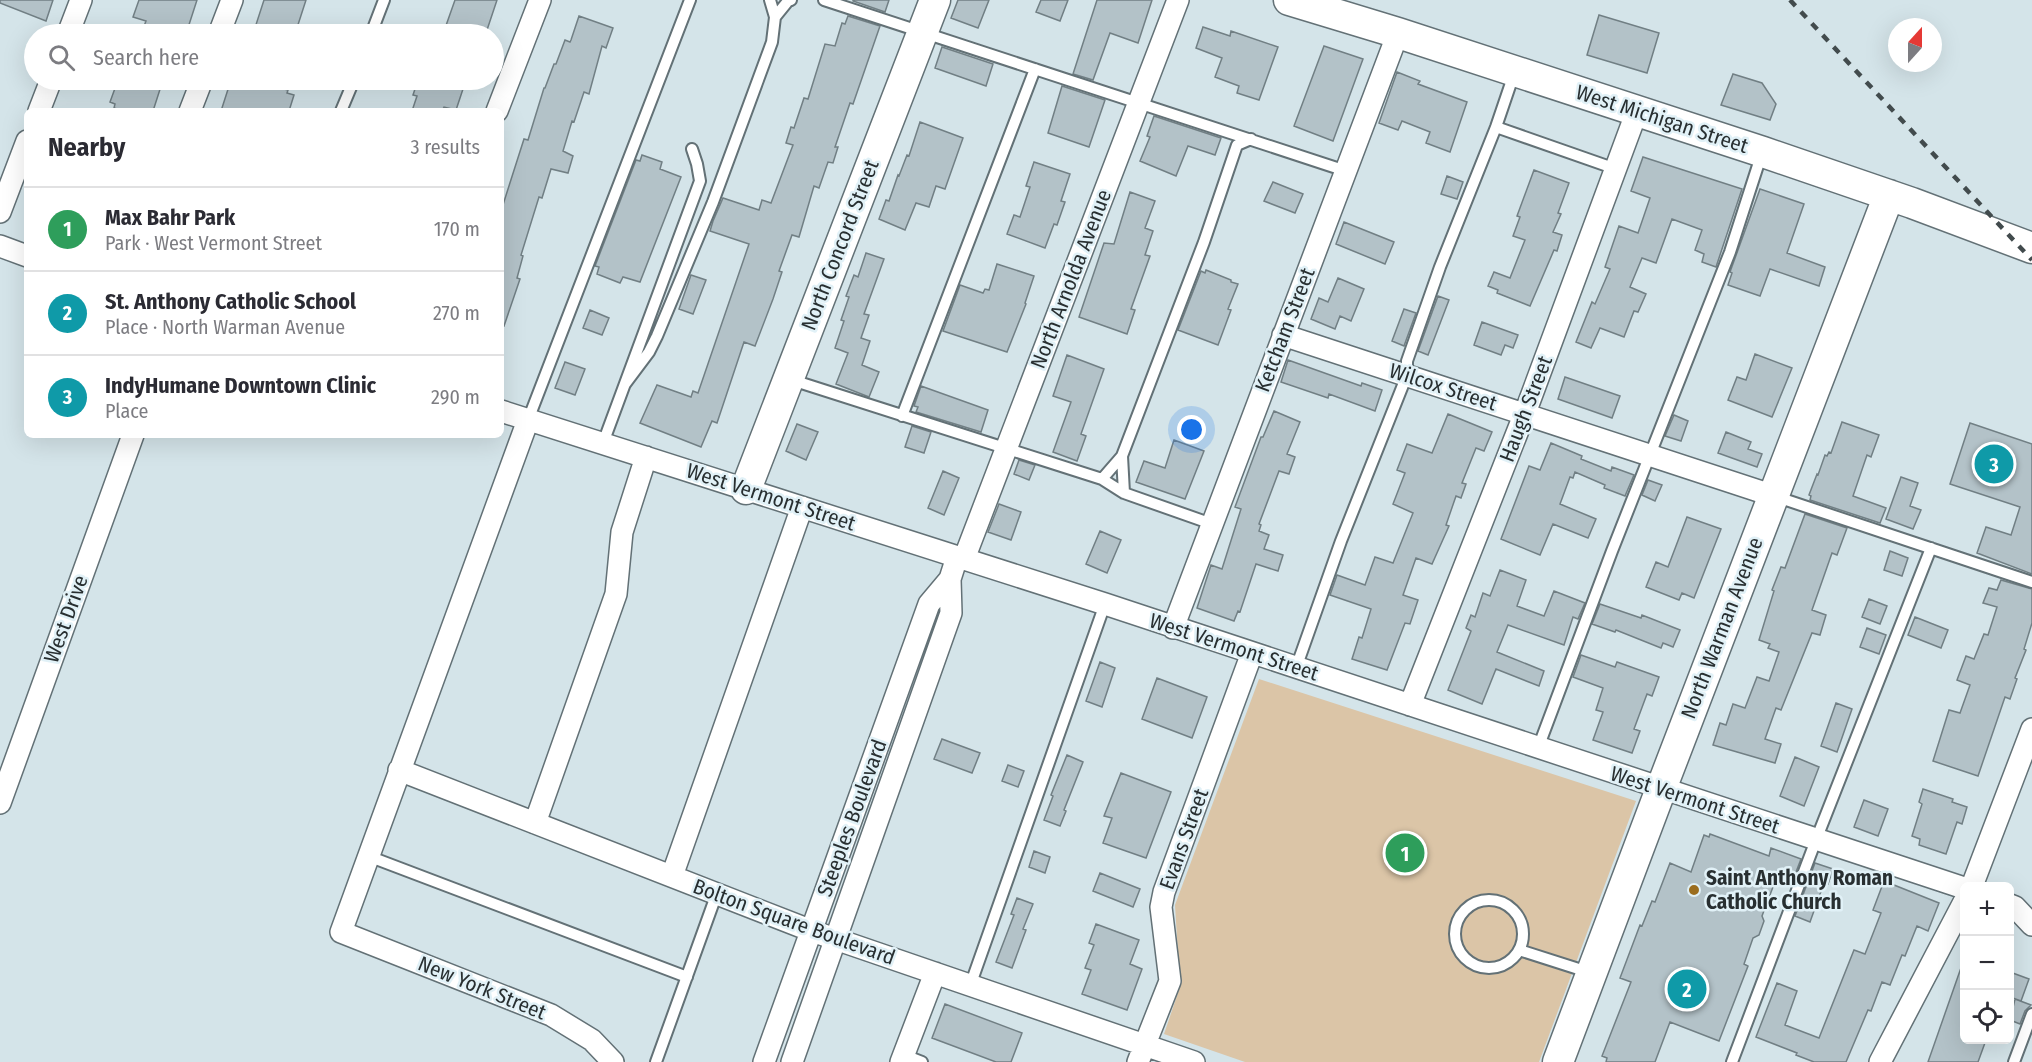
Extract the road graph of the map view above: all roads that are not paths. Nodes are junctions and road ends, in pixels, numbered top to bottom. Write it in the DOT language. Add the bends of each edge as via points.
graph roads {
  1 [pos="81,0"];
  2 [pos="232,0"];
  3 [pos="384,0"];
  4 [pos="540,0"];
  5 [pos="690,0"];
  6 [pos="770,0"];
  7 [pos="791,0"];
  8 [pos="824,0"];
  9 [pos="935,0"];
  10 [pos="1178,0"];
  11 [pos="1292,0"];
  12 [pos="775,17"];
  13 [pos="72,24"];
  14 [pos="223,24"];
  15 [pos="375,24"];
  16 [pos="923,32"];
  17 [pos="1398,33"];
  18 [pos="1035,69"];
  19 [pos="1515,71"];
  20 [pos="47,90"];
  21 [pos="198,90"];
  22 [pos="350,90"];
  23 [pos="1139,102"];
  24 [pos="40,108"];
  25 [pos="191,108"];
  26 [pos="342,108"];
  27 [pos="498,108"];
  28 [pos="1637,111"];
  29 [pos="1496,127"];
  30 [pos="1251,139"];
  31 [pos="24,149"];
  32 [pos="692,149"];
  33 [pos="1763,152"];
  34 [pos="1616,169"];
  35 [pos="1346,171"];
  36 [pos="1889,195"];
  37 [pos="0,212"];
  38 [pos="0,246"];
  39 [pos="2032,248"];
  40 [pos="24,255"];
  41 [pos="1283,335"];
  42 [pos="1407,375"];
  43 [pos="788,379"];
  44 [pos="625,384"];
  45 [pos="504,412"];
  46 [pos="1525,414"];
  47 [pos="902,416"];
  48 [pos="528,420"];
  49 [pos="132,438"];
  50 [pos="603,443"];
  51 [pos="1006,449"];
  52 [pos="1122,456"];
  53 [pos="1651,456"];
  54 [pos="646,457"];
  55 [pos="1102,479"];
  56 [pos="746,489"];
  57 [pos="1124,493"];
  58 [pos="1774,495"];
  59 [pos="802,507"];
  60 [pos="1212,524"];
  61 [pos="1931,548"];
  62 [pos="961,558"];
  63 [pos="950,579"];
  64 [pos="2032,582"];
  65 [pos="1105,604"];
  66 [pos="1173,628"];
  67 [pos="1252,654"];
  68 [pos="1296,668"];
  69 [pos="1410,705"];
  70 [pos="2032,729"];
  71 [pos="1538,748"];
  72 [pos="5,769"];
  73 [pos="399,770"];
  74 [pos="1660,789"];
  75 [pos="0,802"];
  76 [pos="535,823"];
  77 [pos="1816,840"];
  78 [pos="368,856"];
  79 [pos="672,876"];
  80 [pos="1974,882"];
  81 [pos="1960,886"];
  82 [pos="717,893"];
  83 [pos="2014,908"];
  84 [pos="1960,911"];
  85 [pos="2032,925"];
  86 [pos="812,931"];
  87 [pos="836,939"];
  88 [pos="1519,950"];
  89 [pos="935,973"];
  90 [pos="1592,973"];
  91 [pos="687,977"];
  92 [pos="970,986"];
  93 [pos="2032,1014"];
  94 [pos="1141,1054"];
  95 [pos="909,1060"];
  96 [pos="613,1062"];
  97 [pos="656,1062"];
  98 [pos="764,1062"];
  99 [pos="792,1062"];
  100 [pos="1194,1062"];
  101 [pos="1558,1062"];
  102 [pos="1732,1062"];
  103 [pos="1880,1062"];
  104 [pos="2014,1062"];
  1 -- 13 [label="street"];
  2 -- 14 [label="street"];
  3 -- 15 [label="lane"];
  4 -- 27 [label="street"];
  5 -- 48 [label="lane"];
  6 -- 12 [label="lane"];
  7 -- 12 [label="lane"];
  8 -- 16 [label="lane"];
  9 -- 16 [label="main road, North Concord Street"];
  10 -- 23 [label="street, North Arnolda Avenue"];
  11 -- 17 [label="main road, West Michigan Street"];
  12 -- 44 [label="lane" via="772,42 713,202 653,344"];
  16 -- 18 [label="lane"];
  16 -- 43 [label="main road, North Concord Street"];
  17 -- 19 [label="main road, West Michigan Street"];
  17 -- 35 [label="street, Ketcham Street"];
  18 -- 23 [label="lane"];
  18 -- 47 [label="lane"];
  19 -- 28 [label="main road, West Michigan Street"];
  19 -- 29 [label="lane"];
  20 -- 24 [label="street"];
  21 -- 25 [label="street"];
  22 -- 26 [label="lane"];
  23 -- 30 [label="lane"];
  23 -- 51 [label="street, North Arnolda Avenue"];
  28 -- 33 [label="main road, West Michigan Street"];
  28 -- 34 [label="street, Haugh Street"];
  29 -- 34 [label="lane"];
  29 -- 42 [label="lane" via="1440,267 1407,361"];
  30 -- 35 [label="lane"];
  30 -- 52 [label="lane" via="1237,145"];
  31 -- 37 [label="street"];
  32 -- 44 [label="lane" via="700,181"];
  33 -- 36 [label="main road, West Michigan Street"];
  33 -- 53 [label="lane" via="1730,252"];
  34 -- 46 [label="street, Haugh Street"];
  35 -- 41 [label="street, Ketcham Street"];
  36 -- 39 [label="main road, West Michigan Street"];
  36 -- 58 [label="main road, North Warman Avenue"];
  38 -- 40 [label="street"];
  41 -- 42 [label="street, Wilcox Street"];
  41 -- 60 [label="street, Ketcham Street"];
  42 -- 46 [label="street, Wilcox Street"];
  42 -- 68 [label="lane"];
  43 -- 47 [label="lane"];
  43 -- 56 [label="main road, North Concord Street"];
  44 -- 50 [label="lane"];
  45 -- 48 [label="street, West Vermont Street"];
  46 -- 53 [label="street, Wilcox Street"];
  46 -- 69 [label="street, Haugh Street"];
  47 -- 51 [label="lane"];
  48 -- 50 [label="street, West Vermont Street"];
  48 -- 73 [label="street"];
  49 -- 72 [label="street, West Drive"];
  50 -- 54 [label="street, West Vermont Street"];
  51 -- 55 [label="lane"];
  51 -- 62 [label="street, North Arnolda Avenue"];
  52 -- 55 [label="lane"];
  52 -- 57 [label="lane"];
  53 -- 58 [label="street, Wilcox Street"];
  53 -- 71 [label="lane"];
  54 -- 56 [label="street, West Vermont Street"];
  54 -- 76 [label="street" via="622,532 616,594"];
  55 -- 57 [label="lane"];
  56 -- 59 [label="street, West Vermont Street"];
  57 -- 60 [label="lane"];
  58 -- 61 [label="lane"];
  58 -- 74 [label="main road, North Warman Avenue"];
  59 -- 62 [label="street, West Vermont Street"];
  59 -- 79 [label="street"];
  60 -- 66 [label="street, Ketcham Street"];
  61 -- 64 [label="lane"];
  61 -- 77 [label="lane"];
  62 -- 63 [label="street, Steeples Boulevard"];
  62 -- 65 [label="street, West Vermont Street"];
  63 -- 86 [label="street, Steeples Boulevard" via="929,604"];
  63 -- 87 [label="street, Steeples Boulevard" via="951,613"];
  65 -- 66 [label="street, West Vermont Street"];
  65 -- 92 [label="lane"];
  66 -- 67 [label="street, West Vermont Street"];
  67 -- 68 [label="street, West Vermont Street"];
  67 -- 94 [label="street, Evans Street" via="1164,892 1161,907 1170,981"];
  68 -- 69 [label="street, West Vermont Street"];
  69 -- 71 [label="street, West Vermont Street"];
  70 -- 80 [label="street"];
  71 -- 74 [label="street, West Vermont Street"];
  72 -- 75 [label="street, West Drive"];
  73 -- 76 [label="street, Bolton Square Boulevard"];
  73 -- 78 [label="street"];
  74 -- 77 [label="street, West Vermont Street"];
  74 -- 90 [label="main road, North Warman Avenue"];
  76 -- 79 [label="street, Bolton Square Boulevard"];
  77 -- 81 [label="street, West Vermont Street"];
  77 -- 102 [label="lane"];
  78 -- 91 [label="lane"];
  78 -- 96 [label="street, New York Street" via="341,932 551,1015 592,1040"];
  79 -- 82 [label="street, Bolton Square Boulevard"];
  82 -- 86 [label="street, Bolton Square Boulevard"];
  82 -- 91 [label="lane"];
  83 -- 85 [label="street"];
  84 -- 103 [label="street"];
  86 -- 87 [label="street, Bolton Square Boulevard"];
  86 -- 98 [label="street, Steeples Boulevard"];
  87 -- 89 [label="street, Bolton Square Boulevard"];
  87 -- 99 [label="street, Steeples Boulevard"];
  88 -- 88 [label="lane" via="1523,930 1520,919 1503,902 1478,901 1460,916 1455,939 1464,957 1474,964 1499,966"];
  88 -- 90 [label="lane"];
  89 -- 92 [label="street, Bolton Square Boulevard"];
  89 -- 95 [label="street"];
  90 -- 101 [label="main road, North Warman Avenue"];
  91 -- 97 [label="lane"];
  92 -- 94 [label="street, Bolton Square Boulevard"];
  93 -- 104 [label="lane"];
  94 -- 100 [label="street, Bolton Square Boulevard"];
}
